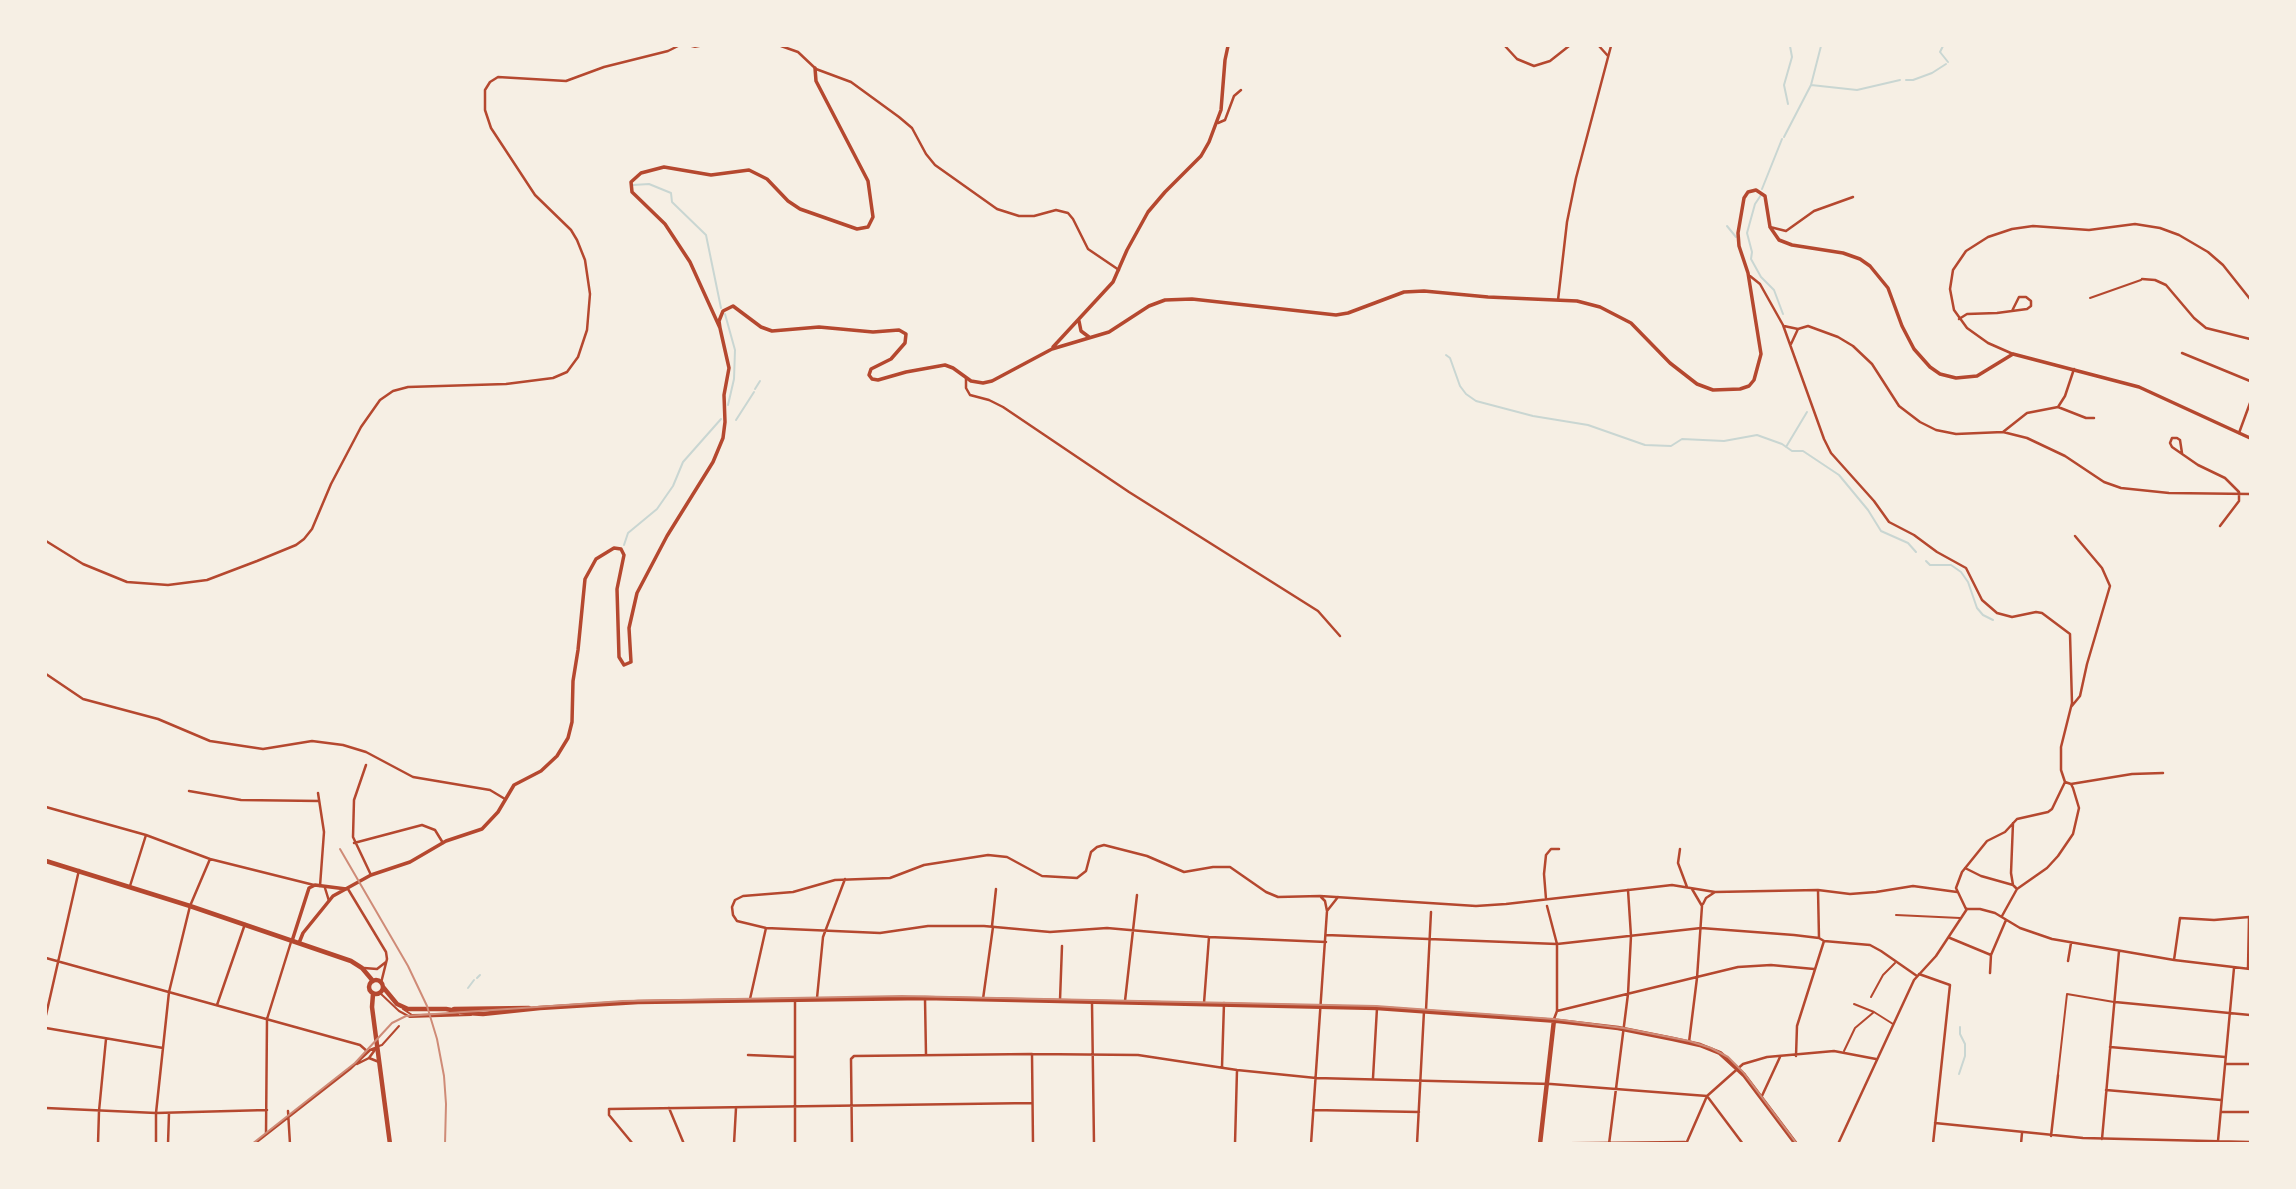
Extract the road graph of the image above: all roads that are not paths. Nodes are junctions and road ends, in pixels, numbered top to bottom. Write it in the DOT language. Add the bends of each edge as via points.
graph roads {
  1 [pos="678,46"];
  2 [pos="691,46"];
  3 [pos="700,46"];
  4 [pos="781,46"];
  5 [pos="1228,46"];
  6 [pos="1505,46"];
  7 [pos="1569,46"];
  8 [pos="1599,46"];
  9 [pos="1611,46"];
  10 [pos="1608,57"];
  11 [pos="815,68"];
  12 [pos="1241,90"];
  13 [pos="1218,123"];
  14 [pos="1853,197"];
  15 [pos="1770,227"];
  16 [pos="1119,270"];
  17 [pos="1748,275"];
  18 [pos="2142,279"];
  19 [pos="2090,299"];
  20 [pos="2250,299"];
  21 [pos="1558,300"];
  22 [pos="2012,311"];
  23 [pos="1080,319"];
  24 [pos="1959,319"];
  25 [pos="1783,325"];
  26 [pos="720,328"];
  27 [pos="1798,329"];
  28 [pos="1090,338"];
  29 [pos="2250,339"];
  30 [pos="1791,344"];
  31 [pos="1052,349"];
  32 [pos="2182,353"];
  33 [pos="2012,354"];
  34 [pos="2074,369"];
  35 [pos="966,378"];
  36 [pos="2250,381"];
  37 [pos="2250,404"];
  38 [pos="2058,407"];
  39 [pos="2093,418"];
  40 [pos="2003,432"];
  41 [pos="2239,433"];
  42 [pos="2250,438"];
  43 [pos="2182,453"];
  44 [pos="2239,492"];
  45 [pos="2250,494"];
  46 [pos="2220,526"];
  47 [pos="2075,536"];
  48 [pos="46,541"];
  49 [pos="1340,636"];
  50 [pos="46,674"];
  51 [pos="2071,707"];
  52 [pos="366,765"];
  53 [pos="2163,773"];
  54 [pos="2065,782"];
  55 [pos="2071,784"];
  56 [pos="189,791"];
  57 [pos="318,793"];
  58 [pos="505,799"];
  59 [pos="319,801"];
  60 [pos="46,807"];
  61 [pos="2011,816"];
  62 [pos="2017,819"];
  63 [pos="2013,823"];
  64 [pos="146,835"];
  65 [pos="354,843"];
  66 [pos="443,843"];
  67 [pos="1559,849"];
  68 [pos="1680,849"];
  69 [pos="211,859"];
  70 [pos="46,861"];
  71 [pos="1965,869"];
  72 [pos="79,870"];
  73 [pos="370,875"];
  74 [pos="845,879"];
  75 [pos="314,885"];
  76 [pos="2013,885"];
  77 [pos="130,886"];
  78 [pos="322,887"];
  79 [pos="1687,887"];
  80 [pos="349,888"];
  81 [pos="996,889"];
  82 [pos="1692,889"];
  83 [pos="2017,889"];
  84 [pos="1628,890"];
  85 [pos="1818,890"];
  86 [pos="1715,891"];
  87 [pos="1957,892"];
  88 [pos="1137,895"];
  89 [pos="1320,896"];
  90 [pos="1338,897"];
  91 [pos="1546,899"];
  92 [pos="329,901"];
  93 [pos="190,906"];
  94 [pos="1547,906"];
  95 [pos="1702,906"];
  96 [pos="1967,909"];
  97 [pos="1327,911"];
  98 [pos="1432,912"];
  99 [pos="1896,915"];
  100 [pos="2002,916"];
  101 [pos="2250,917"];
  102 [pos="1961,918"];
  103 [pos="2006,920"];
  104 [pos="245,924"];
  105 [pos="993,926"];
  106 [pos="766,928"];
  107 [pos="1701,928"];
  108 [pos="825,931"];
  109 [pos="1132,931"];
  110 [pos="1326,935"];
  111 [pos="1631,936"];
  112 [pos="1209,937"];
  113 [pos="1819,938"];
  114 [pos="1950,938"];
  115 [pos="1430,939"];
  116 [pos="292,941"];
  117 [pos="1325,942"];
  118 [pos="1824,942"];
  119 [pos="299,943"];
  120 [pos="2071,943"];
  121 [pos="1557,944"];
  122 [pos="1062,946"];
  123 [pos="2119,951"];
  124 [pos="1991,955"];
  125 [pos="46,958"];
  126 [pos="2174,960"];
  127 [pos="58,961"];
  128 [pos="2068,961"];
  129 [pos="386,962"];
  130 [pos="1896,963"];
  131 [pos="362,968"];
  132 [pos="2234,968"];
  133 [pos="1814,969"];
  134 [pos="2249,969"];
  135 [pos="1990,973"];
  136 [pos="1918,975"];
  137 [pos="1697,978"];
  138 [pos="373,981"];
  139 [pos="381,989"];
  140 [pos="169,992"];
  141 [pos="1628,993"];
  142 [pos="373,994"];
  143 [pos="1871,997"];
  144 [pos="817,998"];
  145 [pos="925,998"];
  146 [pos="750,999"];
  147 [pos="795,999"];
  148 [pos="983,999"];
  149 [pos="1060,1000"];
  150 [pos="1092,1001"];
  151 [pos="1125,1002"];
  152 [pos="2115,1002"];
  153 [pos="1204,1003"];
  154 [pos="1224,1003"];
  155 [pos="1854,1004"];
  156 [pos="217,1005"];
  157 [pos="1321,1006"];
  158 [pos="540,1008"];
  159 [pos="1377,1008"];
  160 [pos="453,1010"];
  161 [pos="1425,1010"];
  162 [pos="1557,1011"];
  163 [pos="1874,1012"];
  164 [pos="467,1013"];
  165 [pos="2230,1013"];
  166 [pos="412,1014"];
  167 [pos="438,1014"];
  168 [pos="483,1014"];
  169 [pos="46,1015"];
  170 [pos="2250,1015"];
  171 [pos="267,1019"];
  172 [pos="1554,1020"];
  173 [pos="1893,1024"];
  174 [pos="399,1026"];
  175 [pos="46,1028"];
  176 [pos="1623,1029"];
  177 [pos="106,1039"];
  178 [pos="1689,1042"];
  179 [pos="378,1047"];
  180 [pos="2110,1047"];
  181 [pos="163,1048"];
  182 [pos="368,1052"];
  183 [pos="1843,1052"];
  184 [pos="1032,1054"];
  185 [pos="748,1055"];
  186 [pos="926,1055"];
  187 [pos="1093,1055"];
  188 [pos="1796,1056"];
  189 [pos="795,1057"];
  190 [pos="1780,1057"];
  191 [pos="2225,1057"];
  192 [pos="369,1058"];
  193 [pos="1876,1059"];
  194 [pos="380,1063"];
  195 [pos="2225,1064"];
  196 [pos="354,1065"];
  197 [pos="2250,1065"];
  198 [pos="1222,1068"];
  199 [pos="1738,1068"];
  200 [pos="1237,1070"];
  201 [pos="2058,1075"];
  202 [pos="1316,1078"];
  203 [pos="1373,1080"];
  204 [pos="1419,1081"];
  205 [pos="1547,1084"];
  206 [pos="1615,1088"];
  207 [pos="2106,1090"];
  208 [pos="1707,1096"];
  209 [pos="1761,1098"];
  210 [pos="2221,1100"];
  211 [pos="1032,1103"];
  212 [pos="852,1105"];
  213 [pos="736,1107"];
  214 [pos="795,1107"];
  215 [pos="46,1108"];
  216 [pos="669,1108"];
  217 [pos="267,1110"];
  218 [pos="1313,1110"];
  219 [pos="99,1111"];
  220 [pos="1419,1112"];
  221 [pos="2221,1112"];
  222 [pos="2250,1112"];
  223 [pos="156,1113"];
  224 [pos="169,1113"];
  225 [pos="289,1113"];
  226 [pos="1935,1123"];
  227 [pos="2022,1133"];
  228 [pos="266,1134"];
  229 [pos="2051,1136"];
  230 [pos="262,1138"];
  231 [pos="2102,1139"];
  232 [pos="2218,1141"];
  233 [pos="2250,1142"];
  234 [pos="98,1143"];
  235 [pos="156,1143"];
  236 [pos="168,1143"];
  237 [pos="254,1143"];
  238 [pos="263,1143"];
  239 [pos="290,1143"];
  240 [pos="390,1143"];
  241 [pos="633,1143"];
  242 [pos="684,1143"];
  243 [pos="734,1143"];
  244 [pos="795,1143"];
  245 [pos="852,1143"];
  246 [pos="1033,1143"];
  247 [pos="1094,1143"];
  248 [pos="1235,1143"];
  249 [pos="1311,1143"];
  250 [pos="1417,1143"];
  251 [pos="1500,1143"];
  252 [pos="1540,1143"];
  253 [pos="1609,1143"];
  254 [pos="1686,1143"];
  255 [pos="1743,1143"];
  256 [pos="1796,1143"];
  257 [pos="1838,1143"];
  258 [pos="1933,1143"];
  259 [pos="2021,1143"];
  1 -- 48 [label="street" via="566,81 497,77 485,90 491,128 535,195 571,230 585,260 590,294 587,330 569,370 535,381 408,387 386,395 356,435 304,539 207,580 168,585 127,582 83,564"];
  2 -- 3 [label="lane"];
  4 -- 11 [label="street" via="800,53"];
  5 -- 13 [label="street"];
  6 -- 7 [label="street" via="1519,61 1534,66 1550,61"];
  8 -- 10 [label="street"];
  9 -- 10 [label="street"];
  10 -- 21 [label="street" via="1574,188"];
  11 -- 16 [label="street" via="851,82 899,117 912,128 930,160 997,209 1020,216 1056,210 1068,213 1088,249"];
  11 -- 26 [label="street" via="816,81 867,181 873,217 868,227 857,229 798,208 767,179 749,170 711,175 664,167 641,173 631,182 632,192 665,224 682,249"];
  12 -- 13 [label="street" via="1225,120"];
  13 -- 16 [label="street" via="1200,156 1148,212"];
  14 -- 15 [label="street" via="1814,211 1786,231"];
  15 -- 17 [label="street" via="1765,196 1758,190 1748,192 1738,230"];
  15 -- 33 [label="street" via="1784,243 1843,253 1870,266 1888,288 1914,349 1940,374 1977,376"];
  16 -- 23 [label="street"];
  17 -- 21 [label="street" via="1761,354 1755,377 1740,389 1702,387 1619,316 1592,304"];
  17 -- 25 [label="street" via="1760,284"];
  18 -- 19 [label="lane"];
  18 -- 29 [label="street" via="2166,285 2206,328"];
  20 -- 24 [label="street" via="2208,252 2165,229 2135,224 2089,230 2028,226 1989,237 1960,258 1950,289"];
  21 -- 28 [label="street" via="1415,291 1332,315 1177,298 1153,304 1116,328"];
  22 -- 22 [label="street" via="2029,308 2031,301 2019,297"];
  22 -- 24 [label="street" via="1967,314"];
  23 -- 28 [label="street" via="1080,329"];
  23 -- 31 [label="street"];
  24 -- 33 [label="street" via="1983,341"];
  25 -- 27 [label="street"];
  25 -- 30 [label="street"];
  26 -- 35 [label="street" via="723,311 733,306 772,331 819,327 899,330 906,334 905,343 891,359 871,369 871,379 944,365"];
  26 -- 58 [label="street" via="729,363 724,434 713,462 638,593 629,628 631,662 623,664 618,653 617,589 624,555 614,548 596,559 585,579 568,738 552,763 518,782"];
  27 -- 30 [label="street"];
  27 -- 40 [label="street" via="1814,327 1853,346 1876,369 1899,406 1929,427 1956,434"];
  28 -- 31 [label="street"];
  30 -- 51 [label="street" via="1827,446 1889,522 1966,568 1982,600 1997,613 2012,617 2042,613 2070,634"];
  31 -- 35 [label="street" via="989,382"];
  32 -- 36 [label="street"];
  33 -- 34 [label="street"];
  34 -- 38 [label="street"];
  34 -- 41 [label="street" via="2146,389"];
  35 -- 49 [label="street" via="970,395 1008,410 1321,614"];
  37 -- 41 [label="street"];
  38 -- 39 [label="street"];
  38 -- 40 [label="street" via="2027,413"];
  40 -- 44 [label="street" via="2044,445 2115,486 2169,493"];
  41 -- 42 [label="street"];
  43 -- 44 [label="street" via="2225,478"];
  44 -- 45 [label="street"];
  44 -- 46 [label="street" via="2239,501"];
  47 -- 51 [label="street" via="2102,568 2110,586 2082,691"];
  50 -- 58 [label="street" via="83,699 158,719 210,741 264,749 312,741 343,745 413,777 490,790"];
  51 -- 54 [label="street" via="2061,741"];
  52 -- 65 [label="street" via="354,800"];
  53 -- 55 [label="street"];
  54 -- 55 [label="street"];
  54 -- 62 [label="street" via="2048,813"];
  55 -- 83 [label="street" via="2079,814 2073,834 2047,868"];
  56 -- 59 [label="street" via="241,800"];
  57 -- 59 [label="street"];
  58 -- 66 [label="street" via="484,827"];
  59 -- 78 [label="street" via="324,831"];
  60 -- 64 [label="street"];
  61 -- 62 [label="lane"];
  62 -- 63 [label="street"];
  63 -- 71 [label="street" via="1987,841"];
  63 -- 76 [label="street"];
  64 -- 69 [label="street"];
  64 -- 77 [label="street"];
  65 -- 66 [label="street" via="422,825 435,830"];
  65 -- 73 [label="street"];
  66 -- 73 [label="street" via="410,862"];
  67 -- 91 [label="street" via="1546,855"];
  68 -- 79 [label="street" via="1678,860"];
  69 -- 75 [label="street"];
  69 -- 93 [label="street"];
  70 -- 72 [label="main road"];
  71 -- 76 [label="street"];
  71 -- 87 [label="street" via="1957,880"];
  72 -- 77 [label="main road"];
  72 -- 127 [label="street"];
  73 -- 80 [label="street"];
  74 -- 89 [label="street" via="890,878 924,865 993,855 1007,857 1042,876 1077,878 1086,871 1092,851 1106,845 1184,872 1230,867 1278,897"];
  74 -- 106 [label="street" via="735,900 732,910 737,921"];
  74 -- 108 [label="street"];
  75 -- 78 [label="street"];
  75 -- 116 [label="street" via="307,892"];
  76 -- 83 [label="street"];
  77 -- 93 [label="main road"];
  78 -- 80 [label="street"];
  78 -- 92 [label="street"];
  79 -- 82 [label="street"];
  79 -- 84 [label="street"];
  80 -- 92 [label="street"];
  80 -- 129 [label="street" via="386,952"];
  81 -- 105 [label="street"];
  82 -- 86 [label="street"];
  82 -- 95 [label="street"];
  83 -- 100 [label="street"];
  84 -- 91 [label="street"];
  84 -- 111 [label="street"];
  85 -- 86 [label="street"];
  85 -- 87 [label="street" via="1850,894 1926,886"];
  85 -- 113 [label="street"];
  86 -- 95 [label="street"];
  87 -- 96 [label="street"];
  88 -- 109 [label="street"];
  89 -- 90 [label="street"];
  89 -- 97 [label="street"];
  90 -- 91 [label="street" via="1476,906"];
  90 -- 97 [label="street"];
  92 -- 119 [label="street"];
  93 -- 104 [label="main road"];
  93 -- 140 [label="street"];
  94 -- 121 [label="street"];
  95 -- 107 [label="street"];
  96 -- 100 [label="street"];
  96 -- 102 [label="street"];
  97 -- 110 [label="street"];
  98 -- 115 [label="street"];
  99 -- 102 [label="lane"];
  100 -- 103 [label="street"];
  101 -- 126 [label="street" via="2180,918"];
  101 -- 134 [label="street"];
  102 -- 114 [label="street"];
  103 -- 120 [label="street" via="2035,935"];
  103 -- 124 [label="street"];
  104 -- 116 [label="main road"];
  104 -- 156 [label="street"];
  105 -- 108 [label="street" via="928,926 880,933"];
  105 -- 109 [label="street" via="1050,932"];
  105 -- 148 [label="street"];
  106 -- 108 [label="street"];
  106 -- 146 [label="street"];
  107 -- 111 [label="street"];
  107 -- 113 [label="street"];
  107 -- 137 [label="street"];
  108 -- 144 [label="street"];
  109 -- 112 [label="street"];
  109 -- 151 [label="street"];
  110 -- 115 [label="street"];
  110 -- 117 [label="street"];
  111 -- 121 [label="street"];
  111 -- 141 [label="street"];
  112 -- 117 [label="street"];
  112 -- 153 [label="street"];
  113 -- 118 [label="street"];
  114 -- 124 [label="street"];
  114 -- 136 [label="street"];
  115 -- 121 [label="street"];
  115 -- 161 [label="street"];
  116 -- 119 [label="main road"];
  116 -- 171 [label="street"];
  117 -- 157 [label="street"];
  118 -- 130 [label="street" via="1870,945"];
  118 -- 133 [label="street"];
  119 -- 131 [label="main road"];
  120 -- 123 [label="street"];
  120 -- 128 [label="street"];
  121 -- 162 [label="street"];
  122 -- 149 [label="street"];
  123 -- 126 [label="street"];
  123 -- 152 [label="street"];
  124 -- 135 [label="street"];
  125 -- 127 [label="street"];
  126 -- 132 [label="street"];
  127 -- 140 [label="street"];
  127 -- 169 [label="street"];
  129 -- 131 [label="street" via="377,969"];
  129 -- 139 [label="street"];
  130 -- 136 [label="street"];
  130 -- 143 [label="lane"];
  131 -- 138 [label="main road"];
  132 -- 134 [label="street"];
  132 -- 165 [label="street"];
  133 -- 137 [label="street" via="1749,966"];
  133 -- 188 [label="street" via="1797,1026"];
  136 -- 173 [label="street"];
  136 -- 226 [label="street" via="1950,985"];
  137 -- 141 [label="street"];
  137 -- 178 [label="street"];
  138 -- 139 [label="main road"];
  138 -- 142 [label="main road" via="368,988"];
  139 -- 142 [label="main road"];
  139 -- 166 [label="main road"];
  139 -- 166 [label="lane" via="399,1012"];
  140 -- 156 [label="street"];
  140 -- 181 [label="street"];
  141 -- 162 [label="street"];
  141 -- 176 [label="street"];
  142 -- 179 [label="main road"];
  144 -- 145 [label="main road"];
  144 -- 147 [label="main road"];
  145 -- 148 [label="main road"];
  145 -- 186 [label="street"];
  146 -- 147 [label="main road"];
  146 -- 158 [label="main road"];
  147 -- 189 [label="street"];
  148 -- 149 [label="main road"];
  149 -- 150 [label="main road"];
  150 -- 151 [label="main road"];
  150 -- 187 [label="street"];
  151 -- 153 [label="main road"];
  152 -- 165 [label="street"];
  152 -- 180 [label="street"];
  152 -- 201 [label="lane" via="2067,994"];
  153 -- 154 [label="main road"];
  154 -- 157 [label="main road"];
  154 -- 198 [label="street"];
  155 -- 163 [label="lane"];
  156 -- 171 [label="street"];
  157 -- 159 [label="main road"];
  157 -- 202 [label="street"];
  158 -- 160 [label="main road"];
  158 -- 164 [label="lane"];
  158 -- 168 [label="main road"];
  159 -- 161 [label="main road"];
  159 -- 203 [label="street"];
  160 -- 164 [label="main road"];
  160 -- 167 [label="main road"];
  161 -- 172 [label="main road"];
  161 -- 204 [label="street"];
  162 -- 172 [label="street"];
  163 -- 173 [label="lane"];
  163 -- 183 [label="lane" via="1855,1028"];
  164 -- 167 [label="lane"];
  164 -- 168 [label="main road"];
  165 -- 170 [label="street"];
  165 -- 191 [label="street"];
  166 -- 167 [label="main road"];
  167 -- 168 [label="lane"];
  171 -- 182 [label="street" via="360,1045"];
  171 -- 217 [label="street"];
  172 -- 176 [label="main road"];
  172 -- 205 [label="main road"];
  173 -- 193 [label="street"];
  174 -- 179 [label="lane"];
  175 -- 177 [label="street"];
  176 -- 178 [label="main road"];
  176 -- 206 [label="street"];
  177 -- 181 [label="street"];
  177 -- 219 [label="street"];
  178 -- 199 [label="main road" via="1720,1054"];
  179 -- 182 [label="street"];
  179 -- 192 [label="street"];
  179 -- 194 [label="main road"];
  180 -- 191 [label="street"];
  180 -- 207 [label="street"];
  181 -- 223 [label="street"];
  182 -- 196 [label="street"];
  183 -- 188 [label="street"];
  183 -- 193 [label="street"];
  184 -- 186 [label="street"];
  184 -- 187 [label="street"];
  184 -- 211 [label="street"];
  185 -- 189 [label="street"];
  186 -- 212 [label="street" via="852,1057"];
  187 -- 198 [label="street" via="1138,1055"];
  187 -- 247 [label="street"];
  188 -- 190 [label="street"];
  189 -- 214 [label="street"];
  190 -- 199 [label="street" via="1752,1060"];
  190 -- 209 [label="street"];
  191 -- 195 [label="street"];
  192 -- 194 [label="street"];
  192 -- 196 [label="street"];
  193 -- 257 [label="street"];
  194 -- 240 [label="main road"];
  195 -- 197 [label="street"];
  195 -- 210 [label="street"];
  196 -- 225 [label="street"];
  198 -- 200 [label="street"];
  199 -- 208 [label="street"];
  199 -- 209 [label="main road"];
  200 -- 202 [label="street"];
  200 -- 248 [label="street"];
  201 -- 229 [label="street"];
  202 -- 203 [label="street"];
  202 -- 218 [label="street"];
  203 -- 204 [label="street"];
  204 -- 205 [label="street"];
  204 -- 220 [label="street"];
  205 -- 206 [label="street"];
  205 -- 252 [label="main road"];
  206 -- 208 [label="street"];
  206 -- 253 [label="street"];
  207 -- 210 [label="street"];
  207 -- 231 [label="street"];
  208 -- 254 [label="street"];
  208 -- 255 [label="street"];
  209 -- 256 [label="main road"];
  210 -- 221 [label="street"];
  211 -- 212 [label="street"];
  211 -- 246 [label="street"];
  212 -- 214 [label="street"];
  212 -- 245 [label="street"];
  213 -- 214 [label="street"];
  213 -- 216 [label="street"];
  213 -- 243 [label="street"];
  214 -- 244 [label="street"];
  215 -- 219 [label="street"];
  216 -- 241 [label="street" via="609,1109"];
  216 -- 242 [label="street"];
  217 -- 224 [label="street"];
  217 -- 228 [label="street"];
  218 -- 220 [label="street"];
  218 -- 249 [label="street"];
  219 -- 223 [label="street"];
  219 -- 234 [label="street"];
  220 -- 250 [label="street"];
  221 -- 222 [label="street"];
  221 -- 232 [label="street"];
  223 -- 224 [label="street"];
  223 -- 235 [label="street"];
  224 -- 236 [label="street"];
  225 -- 228 [label="street"];
  225 -- 239 [label="street"];
  226 -- 227 [label="street"];
  226 -- 258 [label="street"];
  227 -- 229 [label="street"];
  227 -- 259 [label="street"];
  228 -- 230 [label="street"];
  229 -- 231 [label="street"];
  230 -- 237 [label="street"];
  230 -- 238 [label="street"];
  231 -- 232 [label="street"];
  232 -- 233 [label="street"];
  251 -- 252 [label="street"];
  252 -- 253 [label="street"];
  253 -- 254 [label="street"];
}
